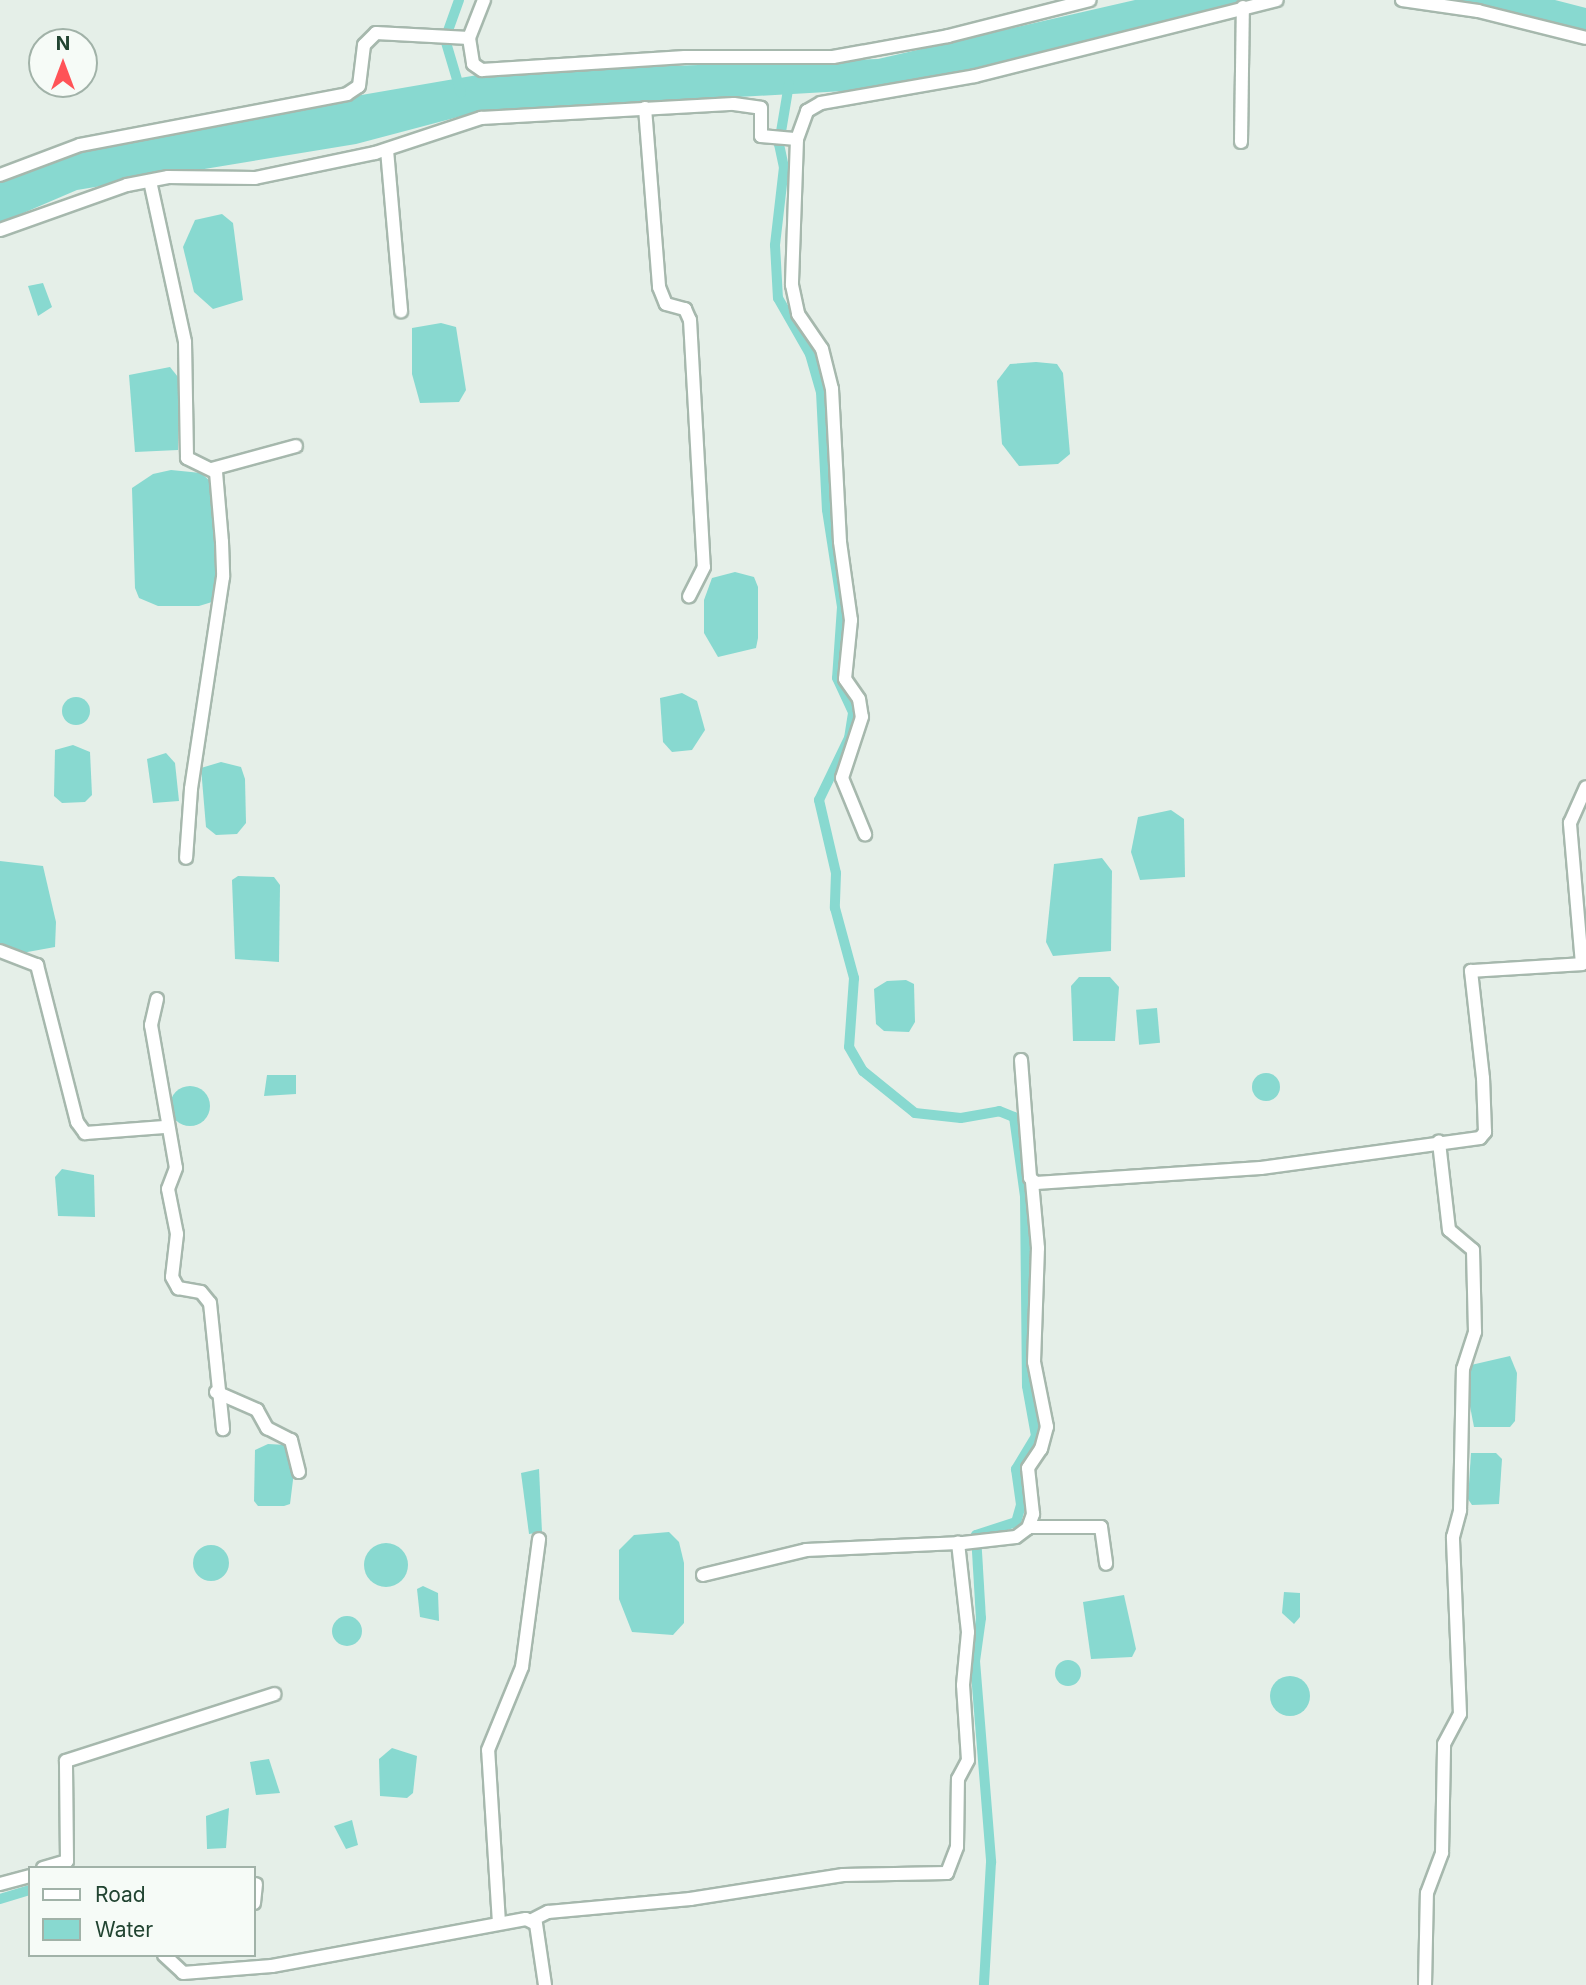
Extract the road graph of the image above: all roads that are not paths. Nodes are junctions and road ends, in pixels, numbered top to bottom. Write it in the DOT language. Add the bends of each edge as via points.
graph roads {
  1 [pos="484,0"];
  2 [pos="1090,0"];
  3 [pos="1277,0"];
  4 [pos="1402,0"];
  5 [pos="1243,7"];
  6 [pos="465,37"];
  7 [pos="1586,38"];
  8 [pos="645,108"];
  9 [pos="794,139"];
  10 [pos="1241,142"];
  11 [pos="387,150"];
  12 [pos="0,174"];
  13 [pos="149,181"];
  14 [pos="0,230"];
  15 [pos="401,311"];
  16 [pos="296,446"];
  17 [pos="212,469"];
  18 [pos="689,596"];
  19 [pos="1586,787"];
  20 [pos="865,834"];
  21 [pos="186,858"];
  22 [pos="0,951"];
  23 [pos="157,999"];
  24 [pos="1021,1060"];
  25 [pos="165,1127"];
  26 [pos="1439,1142"];
  27 [pos="1032,1182"];
  28 [pos="216,1392"];
  29 [pos="223,1429"];
  30 [pos="299,1472"];
  31 [pos="1029,1527"];
  32 [pos="539,1539"];
  33 [pos="961,1543"];
  34 [pos="1106,1564"];
  35 [pos="703,1575"];
  36 [pos="275,1694"];
  37 [pos="50,1866"];
  38 [pos="28,1877"];
  39 [pos="0,1884"];
  40 [pos="532,1920"];
  41 [pos="499,1923"];
  42 [pos="166,1957"];
  43 [pos="241,1962"];
  44 [pos="545,1985"];
  45 [pos="1425,1985"];
  1 -- 6 [label="street"];
  2 -- 6 [label="street" via="947,36 833,57 685,57 481,70 473,64"];
  3 -- 5 [label="street"];
  4 -- 7 [label="street" via="1478,11"];
  5 -- 9 [label="street" via="975,76 821,103 807,111"];
  5 -- 10 [label="street"];
  6 -- 12 [label="street" via="370,36 359,86 347,94 80,145"];
  8 -- 9 [label="street" via="753,106 763,112 761,136"];
  8 -- 11 [label="street" via="481,118"];
  8 -- 18 [label="street" via="659,287 666,304 684,309 690,320 704,566"];
  9 -- 20 [label="street" via="793,299 830,372 839,541 851,621 845,679 862,707 860,733 842,778"];
  11 -- 13 [label="street" via="255,178"];
  11 -- 15 [label="street"];
  13 -- 14 [label="street" via="50,208"];
  13 -- 17 [label="street" via="185,342 187,458"];
  16 -- 17 [label="street"];
  17 -- 21 [label="street" via="223,577 191,789"];
  19 -- 26 [label="street" via="1570,823 1582,964 1471,971 1485,1132 1476,1140"];
  22 -- 25 [label="street" via="37,965 77,1122 85,1133"];
  23 -- 25 [label="street" via="151,1025"];
  24 -- 27 [label="street"];
  25 -- 28 [label="street" via="176,1168 168,1189 177,1234 173,1282 181,1289 201,1292 210,1303"];
  26 -- 27 [label="street" via="1261,1168 1090,1184"];
  26 -- 45 [label="street" via="1449,1230 1473,1250 1475,1332 1463,1369 1460,1510 1454,1537 1460,1714 1444,1744 1442,1853 1427,1893"];
  27 -- 31 [label="street" via="1038,1248 1034,1362 1047,1427 1041,1449 1028,1468 1033,1514"];
  28 -- 29 [label="street"];
  28 -- 30 [label="street" via="257,1410 267,1428 291,1440"];
  31 -- 33 [label="street" via="1016,1537"];
  31 -- 34 [label="street" via="1101,1527"];
  32 -- 41 [label="street" via="522,1667 488,1750"];
  33 -- 35 [label="street" via="806,1550"];
  33 -- 40 [label="street" via="968,1632 963,1685 968,1760 958,1779 957,1847 947,1873 843,1875 690,1899 548,1912"];
  36 -- 37 [label="street" via="66,1761 66,1861"];
  38 -- 39 [label="street"];
  40 -- 41 [label="street"];
  40 -- 44 [label="street"];
  41 -- 43 [label="street" via="364,1952"];
  42 -- 43 [label="street" via="183,1973"];
}
